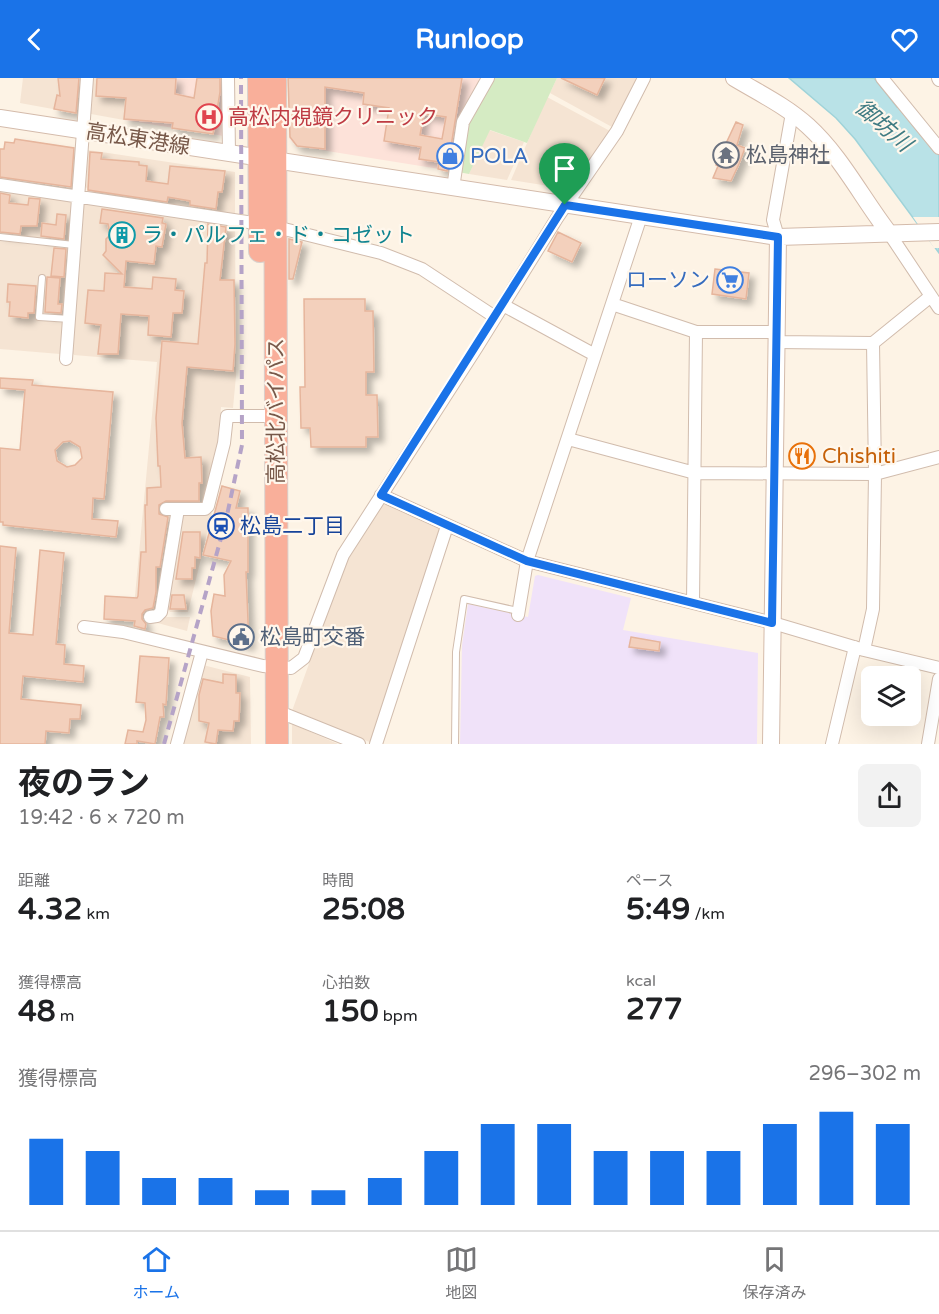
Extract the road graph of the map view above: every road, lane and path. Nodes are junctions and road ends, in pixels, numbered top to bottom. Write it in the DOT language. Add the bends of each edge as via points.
graph roads {
  1 [pos="87,78"];
  2 [pos="228,78"];
  3 [pos="259,78"];
  4 [pos="275,78"];
  5 [pos="488,78"];
  6 [pos="644,78"];
  7 [pos="734,78"];
  8 [pos="882,78"];
  9 [pos="792,113"];
  10 [pos="0,118"];
  11 [pos="84,131"];
  12 [pos="939,148"];
  13 [pos="229,153"];
  14 [pos="268,159"];
  15 [pos="0,185"];
  16 [pos="453,188"];
  17 [pos="79,197"];
  18 [pos="565,205"];
  19 [pos="641,216"];
  20 [pos="268,225"];
  21 [pos="931,232"];
  22 [pos="889,233"];
  23 [pos="0,237"];
  24 [pos="778,237"];
  25 [pos="75,245"];
  26 [pos="42,278"];
  27 [pos="931,296"];
  28 [pos="612,304"];
  29 [pos="503,305"];
  30 [pos="939,308"];
  31 [pos="495,317"];
  32 [pos="70,319"];
  33 [pos="696,332"];
  34 [pos="776,337"];
  35 [pos="873,342"];
  36 [pos="595,355"];
  37 [pos="66,359"];
  38 [pos="269,416"];
  39 [pos="568,439"];
  40 [pos="939,457"];
  41 [pos="695,473"];
  42 [pos="775,474"];
  43 [pos="875,474"];
  44 [pos="381,495"];
  45 [pos="447,526"];
  46 [pos="527,561"];
  47 [pos="693,603"];
  48 [pos="518,613"];
  49 [pos="150,617"];
  50 [pos="772,623"];
  51 [pos="84,627"];
  52 [pos="860,649"];
  53 [pos="202,652"];
  54 [pos="270,667"];
  55 [pos="939,668"];
  56 [pos="939,679"];
  57 [pos="277,711"];
  58 [pos="177,744"];
  59 [pos="263,744"];
  60 [pos="278,744"];
  61 [pos="359,744"];
  62 [pos="376,744"];
  63 [pos="456,744"];
  64 [pos="771,744"];
  65 [pos="832,744"];
  66 [pos="928,744"];
  1 -- 11 [label="street"];
  2 -- 13 [label="street"];
  3 -- 14 [label="highway, 高松北バイパス"];
  4 -- 14 [label="highway, 高松北バイパス"];
  5 -- 16 [label="street" via="462,122"];
  6 -- 18 [label="street" via="617,131"];
  7 -- 9 [label="street"];
  8 -- 12 [label="street"];
  9 -- 22 [label="street" via="822,141"];
  9 -- 24 [label="street" via="773,220"];
  10 -- 11 [label="street, 高松東港線"];
  11 -- 13 [label="street, 高松東港線"];
  11 -- 17 [label="street"];
  13 -- 14 [label="street, 高松東港線"];
  14 -- 16 [label="street, 高松東港線"];
  14 -- 20 [label="highway, 高松北バイパス"];
  15 -- 17 [label="street"];
  16 -- 18 [label="street, 高松東港線"];
  17 -- 20 [label="street"];
  17 -- 25 [label="street"];
  18 -- 19 [label="street, 高松東港線"];
  18 -- 29 [label="street"];
  19 -- 24 [label="street, 高松東港線"];
  19 -- 28 [label="street"];
  20 -- 31 [label="street" via="381,253 422,269"];
  20 -- 38 [label="highway, 高松北バイパス"];
  21 -- 22 [label="street, 高松東港線"];
  22 -- 24 [label="street, 高松東港線"];
  22 -- 27 [label="street"];
  23 -- 25 [label="lane"];
  24 -- 34 [label="street"];
  25 -- 32 [label="street"];
  26 -- 32 [label="lane" via="39,317"];
  27 -- 30 [label="street"];
  27 -- 35 [label="street"];
  28 -- 33 [label="street"];
  28 -- 36 [label="street"];
  29 -- 31 [label="street"];
  29 -- 36 [label="street"];
  31 -- 44 [label="street"];
  32 -- 37 [label="street"];
  33 -- 34 [label="street"];
  33 -- 41 [label="street"];
  34 -- 35 [label="street"];
  34 -- 42 [label="street"];
  35 -- 43 [label="street"];
  36 -- 39 [label="street"];
  38 -- 49 [label="street" via="226,416 224,442 207,506 172,509 161,612"];
  38 -- 54 [label="highway, 高松北バイパス"];
  39 -- 41 [label="street"];
  39 -- 46 [label="street"];
  40 -- 43 [label="street"];
  41 -- 42 [label="street"];
  41 -- 47 [label="street"];
  42 -- 43 [label="street"];
  42 -- 50 [label="street"];
  43 -- 52 [label="street" via="873,609"];
  44 -- 45 [label="street"];
  44 -- 54 [label="street" via="343,555 304,658 291,668"];
  45 -- 46 [label="street"];
  45 -- 62 [label="street"];
  46 -- 47 [label="street"];
  46 -- 48 [label="street"];
  47 -- 50 [label="street"];
  48 -- 63 [label="lane" via="464,599 456,652"];
  50 -- 52 [label="street"];
  50 -- 64 [label="street"];
  51 -- 53 [label="street" via="123,632"];
  52 -- 55 [label="street"];
  52 -- 65 [label="street"];
  53 -- 54 [label="street"];
  53 -- 58 [label="street"];
  54 -- 57 [label="highway, 高松北バイパス"];
  54 -- 59 [label="highway, 高松北バイパス"];
  56 -- 66 [label="street"];
  57 -- 60 [label="highway, 高松北バイパス"];
  57 -- 61 [label="street"];
}
